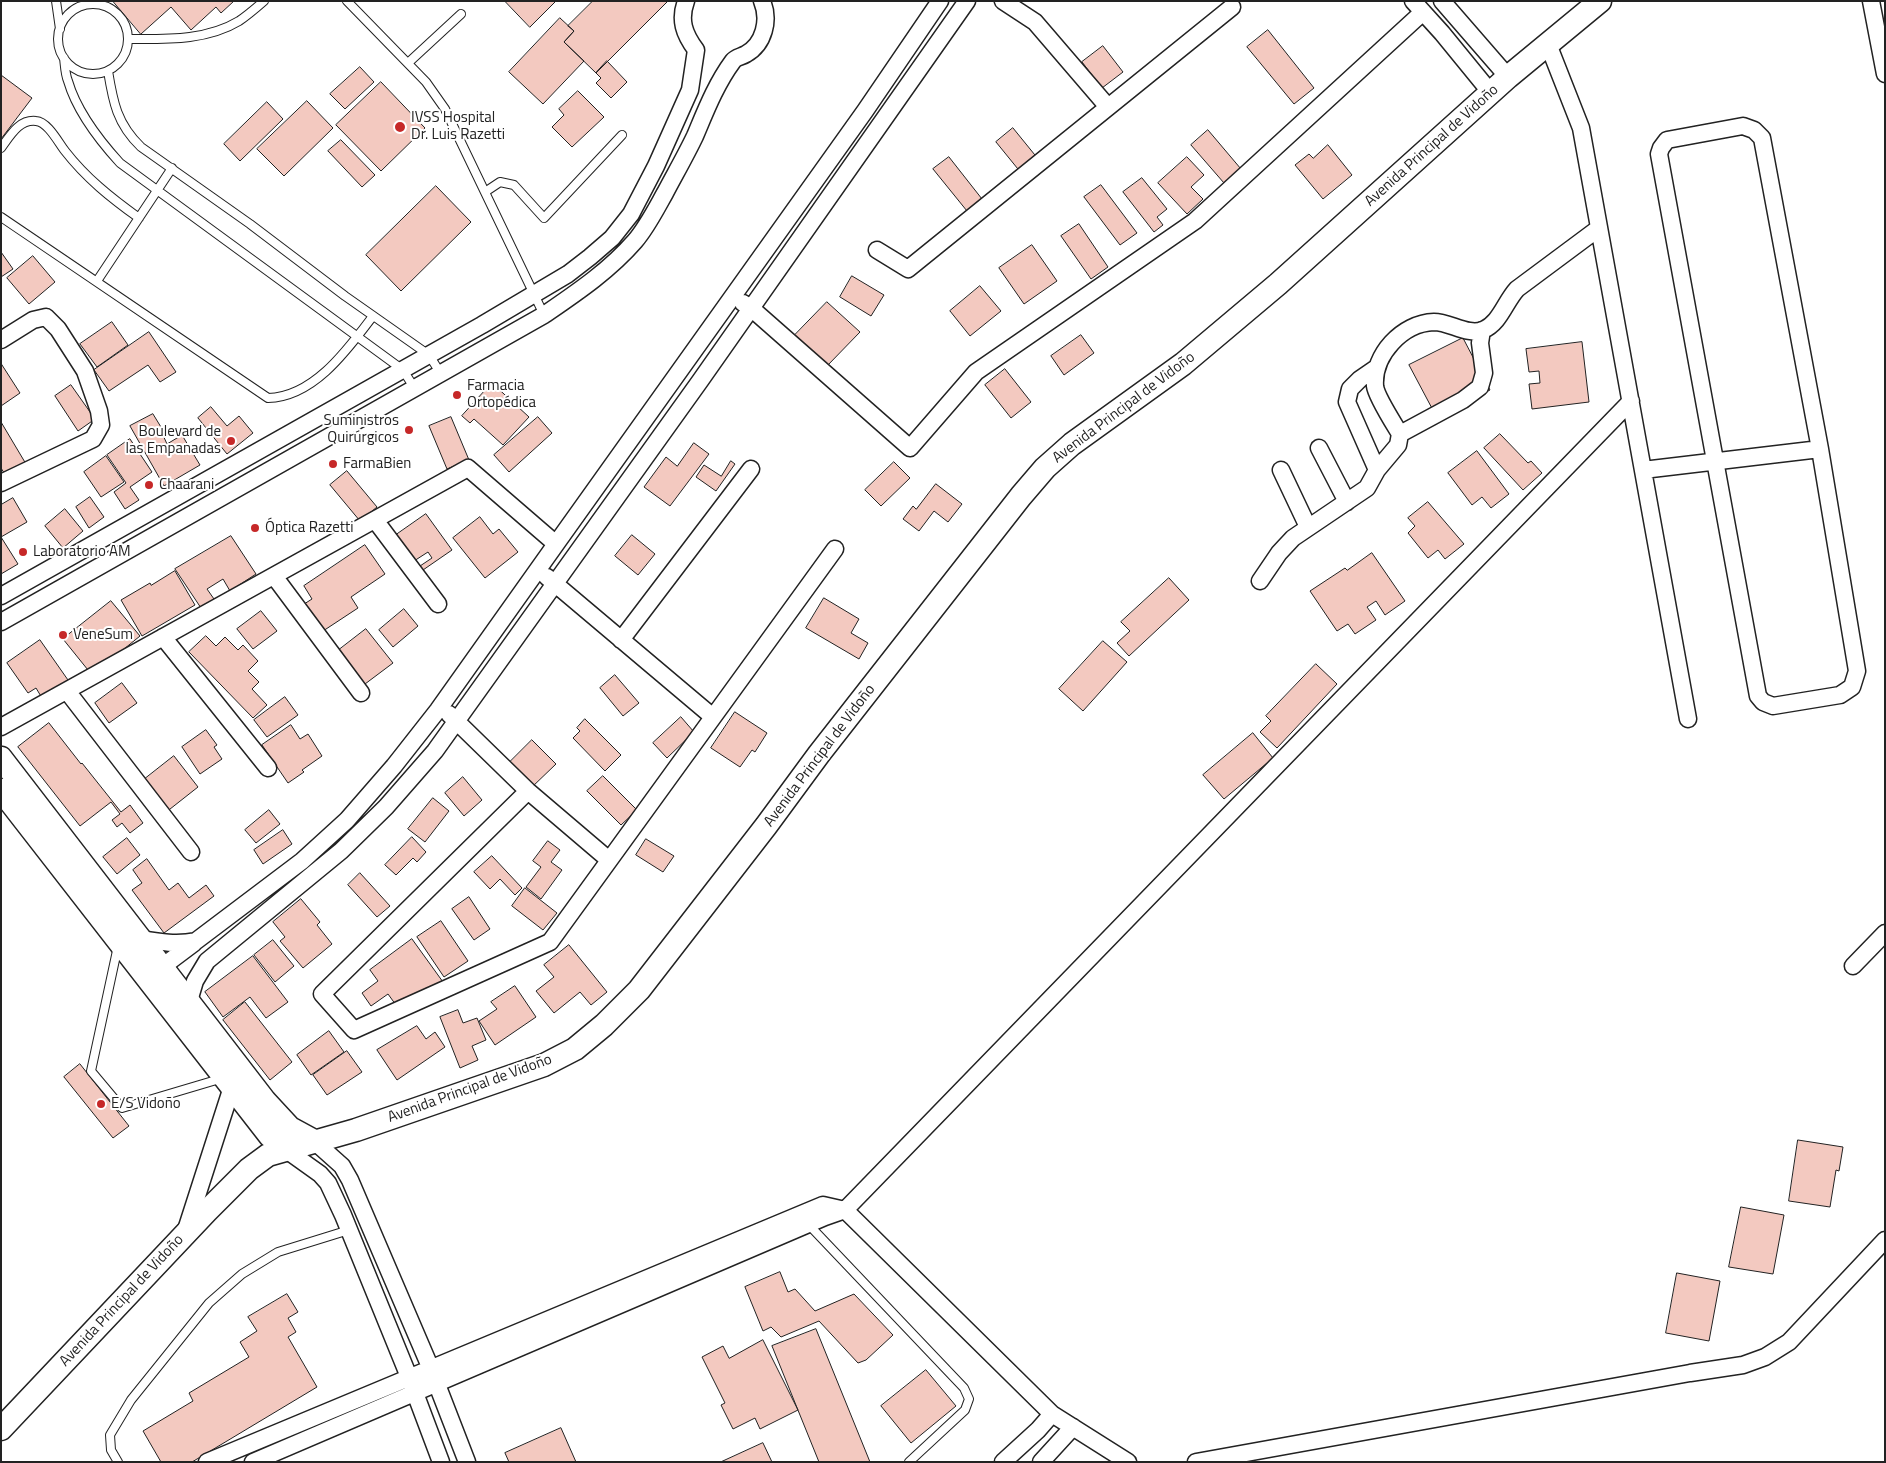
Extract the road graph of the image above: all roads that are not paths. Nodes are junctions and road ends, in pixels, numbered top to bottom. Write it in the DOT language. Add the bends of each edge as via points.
graph roads {
  1 [pos="56,1"];
  2 [pos="264,1"];
  3 [pos="347,1"];
  4 [pos="686,1"];
  5 [pos="940,1"];
  6 [pos="966,1"];
  7 [pos="1003,1"];
  8 [pos="1442,1"];
  9 [pos="1600,1"];
  10 [pos="1871,1"];
  11 [pos="106,4"];
  12 [pos="766,5"];
  13 [pos="1232,7"];
  14 [pos="1418,7"];
  15 [pos="461,14"];
  16 [pos="60,29"];
  17 [pos="128,39"];
  18 [pos="1548,44"];
  19 [pos="64,58"];
  20 [pos="408,63"];
  21 [pos="108,71"];
  22 [pos="1885,74"];
  23 [pos="1508,77"];
  24 [pos="1491,93"];
  25 [pos="1108,107"];
  26 [pos="622,135"];
  27 [pos="1,148"];
  28 [pos="172,168"];
  29 [pos="156,191"];
  30 [pos="485,192"];
  31 [pos="1,217"];
  32 [pos="139,218"];
  33 [pos="1599,228"];
  34 [pos="877,250"];
  35 [pos="97,281"];
  36 [pos="533,295"];
  37 [pos="732,296"];
  38 [pos="751,308"];
  39 [pos="544,315"];
  40 [pos="373,316"];
  41 [pos="1482,330"];
  42 [pos="358,336"];
  43 [pos="1,340"];
  44 [pos="429,355"];
  45 [pos="1376,368"];
  46 [pos="403,370"];
  47 [pos="441,374"];
  48 [pos="415,389"];
  49 [pos="1631,400"];
  50 [pos="1400,434"];
  51 [pos="1320,448"];
  52 [pos="1820,449"];
  53 [pos="1714,462"];
  54 [pos="751,469"];
  55 [pos="1280,470"];
  56 [pos="1377,470"];
  57 [pos="1643,470"];
  58 [pos="1,483"];
  59 [pos="1347,502"];
  60 [pos="376,520"];
  61 [pos="1308,527"];
  62 [pos="556,544"];
  63 [pos="835,549"];
  64 [pos="538,570"];
  65 [pos="274,576"];
  66 [pos="1260,582"];
  67 [pos="555,583"];
  68 [pos="1,596"];
  69 [pos="438,604"];
  70 [pos="1,622"];
  71 [pos="163,637"];
  72 [pos="621,640"];
  73 [pos="67,691"];
  74 [pos="362,693"];
  75 [pos="441,705"];
  76 [pos="713,717"];
  77 [pos="1688,719"];
  78 [pos="456,720"];
  79 [pos="1,727"];
  80 [pos="1,758"];
  81 [pos="268,768"];
  82 [pos="1,790"];
  83 [pos="528,791"];
  84 [pos="192,852"];
  85 [pos="609,860"];
  86 [pos="1885,933"];
  87 [pos="130,940"];
  88 [pos="196,941"];
  89 [pos="1853,966"];
  90 [pos="155,973"];
  91 [pos="176,995"];
  92 [pos="228,1082"];
  93 [pos="314,1141"];
  94 [pos="285,1149"];
  95 [pos="846,1210"];
  96 [pos="809,1225"];
  97 [pos="349,1230"];
  98 [pos="184,1235"];
  99 [pos="1885,1240"];
  100 [pos="434,1376"];
  101 [pos="409,1377"];
  102 [pos="415,1393"];
  103 [pos="1052,1414"];
  104 [pos="1072,1427"];
  105 [pos="1,1429"];
  106 [pos="118,1462"];
  107 [pos="207,1462"];
  108 [pos="253,1462"];
  109 [pos="441,1462"];
  110 [pos="467,1462"];
  111 [pos="909,1462"];
  112 [pos="1004,1462"];
  113 [pos="1041,1462"];
  114 [pos="1128,1462"];
  115 [pos="1196,1462"];
  1 -- 16 [label="lane"];
  2 -- 17 [label="lane" via="239,21 212,32 171,39"];
  3 -- 20 [label="lane"];
  4 -- 36 [label="street" via="682,24 696,50 690,90 656,166 631,214 612,238 568,274"];
  5 -- 37 [label="street"];
  6 -- 38 [label="street"];
  7 -- 25 [label="street" via="1034,22"];
  8 -- 23 [label="street"];
  9 -- 18 [label="main road, Avenida Principal de Vidoño"];
  10 -- 22 [label="street"];
  11 -- 16 [label="lane" via="79,7 70,13"];
  11 -- 17 [label="lane" via="122,20"];
  12 -- 39 [label="street" via="763,34 756,46 734,59 715,90 677,171 636,240 592,282"];
  13 -- 25 [label="street"];
  14 -- 24 [label="street"];
  14 -- 38 [label="street" via="1195,220 976,372 910,448"];
  15 -- 20 [label="lane"];
  16 -- 19 [label="lane" via="58,39"];
  17 -- 21 [label="lane" via="122,58"];
  18 -- 23 [label="main road, Avenida Principal de Vidoño"];
  18 -- 33 [label="street" via="1581,128"];
  19 -- 21 [label="lane" via="78,71 98,74"];
  19 -- 29 [label="lane" via="67,81 87,121 120,163"];
  20 -- 30 [label="lane" via="445,109"];
  21 -- 28 [label="lane" via="117,114 124,128 141,147"];
  23 -- 24 [label="main road, Avenida Principal de Vidoño"];
  24 -- 93 [label="main road, Avenida Principal de Vidoño" via="1278,284 1183,364 1072,444 1045,468 819,754 639,990 604,1025 575,1049 544,1065 356,1130"];
  25 -- 34 [label="street" via="908,269"];
  26 -- 30 [label="lane" via="544,218 514,185 500,182"];
  27 -- 32 [label="lane" via="22,124 34,120 43,123 92,181"];
  28 -- 29 [label="lane"];
  28 -- 40 [label="lane"];
  29 -- 32 [label="lane"];
  29 -- 42 [label="lane"];
  30 -- 36 [label="lane"];
  31 -- 35 [label="lane"];
  32 -- 35 [label="lane"];
  33 -- 41 [label="street" via="1517,289 1493,323"];
  33 -- 49 [label="street"];
  35 -- 42 [label="lane" via="268,398 289,395 312,381 334,363"];
  36 -- 39 [label="lane"];
  36 -- 44 [label="street"];
  37 -- 38 [label="street"];
  37 -- 62 [label="street"];
  38 -- 67 [label="street"];
  39 -- 47 [label="street"];
  40 -- 42 [label="lane"];
  40 -- 44 [label="lane"];
  41 -- 45 [label="street" via="1471,331 1435,322 1417,325 1396,338"];
  41 -- 50 [label="street" via="1480,344 1484,373 1480,387 1463,400"];
  42 -- 46 [label="lane"];
  43 -- 58 [label="street" via="33,320 46,317 58,329 85,371 100,411 101,425 93,439"];
  44 -- 46 [label="street"];
  44 -- 47 [label="lane"];
  45 -- 50 [label="street" via="1375,388"];
  45 -- 56 [label="street" via="1350,389 1347,402"];
  46 -- 48 [label="lane"];
  46 -- 68 [label="street"];
  47 -- 48 [label="street"];
  48 -- 70 [label="street"];
  49 -- 57 [label="street"];
  49 -- 95 [label="street"];
  50 -- 56 [label="street" via="1398,445"];
  51 -- 59 [label="street"];
  52 -- 53 [label="street"];
  52 -- 53 [label="street" via="1857,677 1852,687 1840,695 1774,706 1758,696"];
  52 -- 53 [label="street" via="1762,138 1749,127 1737,126 1667,140 1660,154"];
  53 -- 57 [label="street"];
  54 -- 72 [label="street"];
  55 -- 61 [label="street"];
  56 -- 59 [label="street" via="1367,488"];
  57 -- 77 [label="street"];
  59 -- 61 [label="street"];
  60 -- 62 [label="street" via="468,468"];
  60 -- 65 [label="street"];
  60 -- 69 [label="street"];
  61 -- 66 [label="street" via="1278,553"];
  62 -- 64 [label="street"];
  63 -- 76 [label="street"];
  64 -- 67 [label="street"];
  64 -- 75 [label="street"];
  65 -- 71 [label="street"];
  65 -- 74 [label="street"];
  67 -- 72 [label="street"];
  67 -- 78 [label="street"];
  71 -- 73 [label="street"];
  71 -- 81 [label="street"];
  72 -- 76 [label="street"];
  73 -- 79 [label="street"];
  73 -- 84 [label="street"];
  75 -- 78 [label="street"];
  75 -- 88 [label="street" via="347,820 302,861"];
  76 -- 85 [label="street"];
  78 -- 83 [label="street"];
  78 -- 91 [label="street" via="386,807 341,851 207,961 195,981"];
  80 -- 87 [label="main road"];
  82 -- 87 [label="main road"];
  83 -- 85 [label="street"];
  83 -- 85 [label="street" via="322,994 354,1030 550,942"];
  86 -- 89 [label="street"];
  87 -- 88 [label="street" via="183,944"];
  87 -- 90 [label="main road"];
  87 -- 92 [label="lane" via="91,1071 122,1108"];
  88 -- 90 [label="street"];
  90 -- 91 [label="main road"];
  91 -- 92 [label="main road"];
  91 -- 93 [label="main road" via="290,1128"];
  92 -- 94 [label="main road" via="270,1136"];
  92 -- 98 [label="street"];
  93 -- 94 [label="main road, Avenida Principal de Vidoño"];
  93 -- 100 [label="street" via="342,1166 350,1180"];
  94 -- 97 [label="street" via="320,1174 328,1184"];
  94 -- 98 [label="main road, Avenida Principal de Vidoño" via="268,1155 249,1169"];
  95 -- 96 [label="street"];
  95 -- 100 [label="street" via="823,1205"];
  95 -- 103 [label="street"];
  96 -- 100 [label="street"];
  96 -- 111 [label="lane" via="964,1388 969,1399 965,1410"];
  97 -- 101 [label="street"];
  97 -- 106 [label="lane" via="278,1252 242,1274 209,1303 131,1400 114,1428 110,1435"];
  98 -- 105 [label="main road, Avenida Principal de Vidoño"];
  99 -- 115 [label="street" via="1789,1342 1765,1357 1743,1365"];
  100 -- 101 [label="street"];
  100 -- 102 [label="street"];
  100 -- 110 [label="street"];
  101 -- 102 [label="street"];
  101 -- 107 [label="street"];
  102 -- 108 [label="street"];
  102 -- 109 [label="street"];
  103 -- 104 [label="street"];
  103 -- 112 [label="street"];
  104 -- 113 [label="street"];
  104 -- 114 [label="street"];
}
